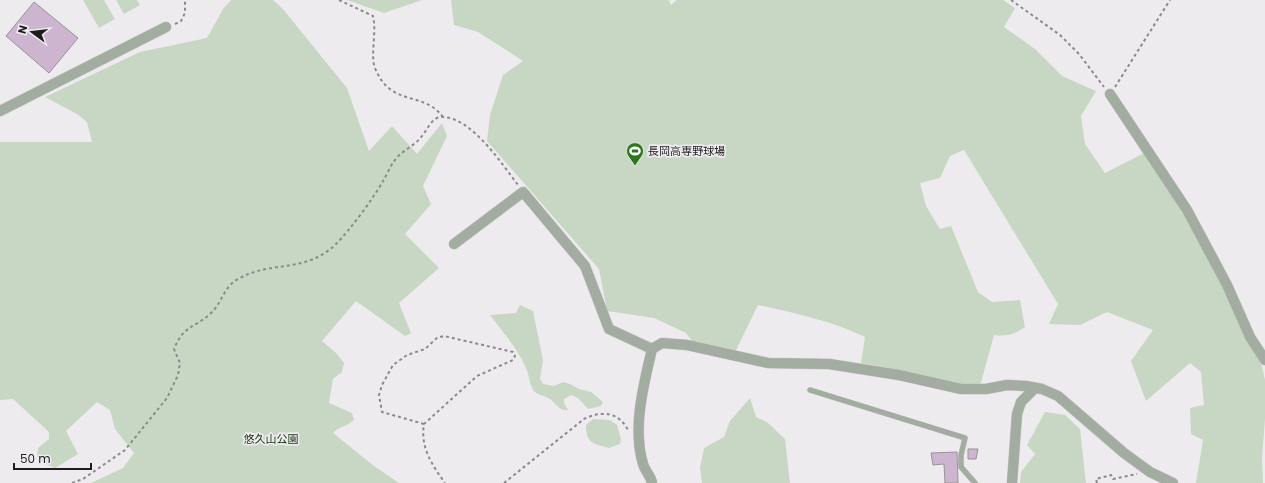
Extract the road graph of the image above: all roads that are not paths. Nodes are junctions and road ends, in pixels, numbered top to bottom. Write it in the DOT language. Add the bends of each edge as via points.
graph roads {
  1 [pos="166,27"];
  2 [pos="1110,94"];
  3 [pos="0,111"];
  4 [pos="454,244"];
  5 [pos="652,348"];
  6 [pos="1265,360"];
  7 [pos="1035,388"];
  8 [pos="810,390"];
  9 [pos="652,483"];
  10 [pos="975,483"];
  11 [pos="1012,483"];
  12 [pos="1173,483"];
  1 -- 3 [label="street"];
  2 -- 6 [label="street" via="1187,210 1227,285 1250,337"];
  4 -- 5 [label="street" via="523,192 585,266 609,329"];
  5 -- 7 [label="street" via="662,343 687,345 768,364 829,364 899,375 960,389 986,389 1007,385"];
  5 -- 9 [label="street" via="639,413 643,465"];
  7 -- 11 [label="street" via="1021,402 1016,414"];
  7 -- 12 [label="street" via="1058,396 1124,453 1150,472"];
  8 -- 10 [label="lane" via="965,438 961,467"];
}
